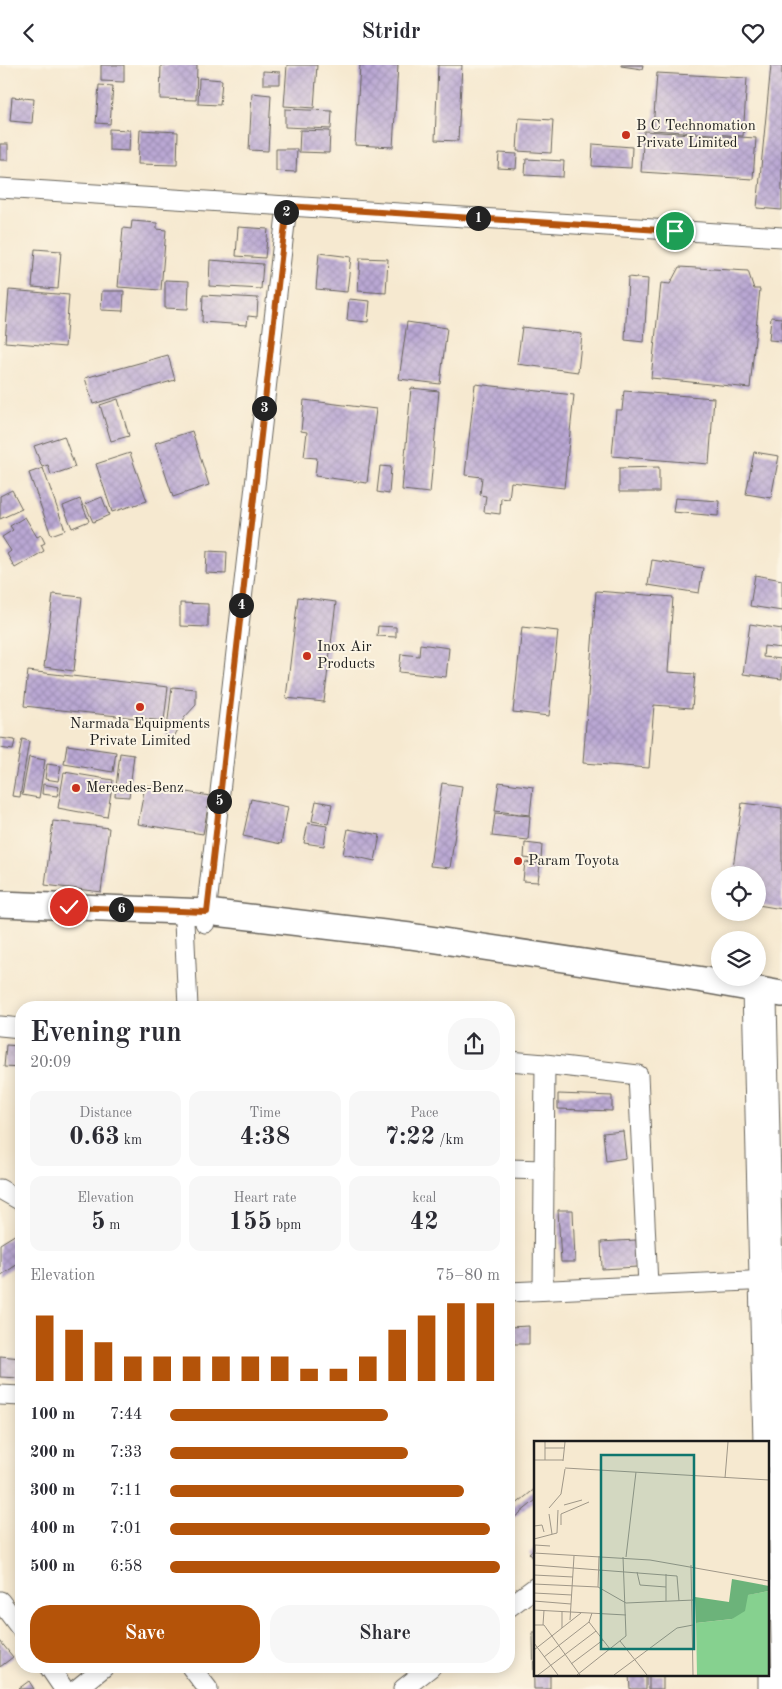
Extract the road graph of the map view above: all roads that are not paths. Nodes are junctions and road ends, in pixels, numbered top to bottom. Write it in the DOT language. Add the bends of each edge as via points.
graph roads {
  1 [pos="0,188"];
  2 [pos="287,206"];
  3 [pos="782,237"];
  4 [pos="0,904"];
  5 [pos="0,915"];
  6 [pos="199,919"];
  7 [pos="767,995"];
  8 [pos="189,1001"];
  9 [pos="0,1027"];
  10 [pos="15,1028"];
  11 [pos="515,1062"];
  12 [pos="545,1064"];
  13 [pos="515,1169"];
  14 [pos="544,1170"];
  15 [pos="0,1189"];
  16 [pos="15,1198"];
  17 [pos="767,1280"];
  18 [pos="648,1285"];
  19 [pos="542,1290"];
  20 [pos="515,1292"];
  21 [pos="0,1395"];
  22 [pos="15,1396"];
  23 [pos="763,1441"];
  24 [pos="773,1491"];
  25 [pos="534,1588"];
  26 [pos="0,1601"];
  27 [pos="515,1603"];
  28 [pos="11,1624"];
  29 [pos="53,1673"];
  30 [pos="97,1673"];
  31 [pos="196,1673"];
  32 [pos="423,1673"];
  33 [pos="64,1689"];
  34 [pos="77,1689"];
  35 [pos="208,1689"];
  36 [pos="403,1689"];
  37 [pos="782,1689"];
  1 -- 2 [label="street"];
  2 -- 3 [label="street"];
  2 -- 6 [label="street"];
  4 -- 6 [label="main road"];
  5 -- 6 [label="main road"];
  6 -- 7 [label="main road" via="409,944"];
  6 -- 8 [label="street"];
  7 -- 17 [label="street"];
  9 -- 10 [label="street"];
  11 -- 12 [label="street"];
  12 -- 14 [label="street"];
  12 -- 18 [label="street" via="638,1075"];
  13 -- 14 [label="street"];
  14 -- 19 [label="street"];
  15 -- 16 [label="street"];
  17 -- 18 [label="street"];
  17 -- 23 [label="street"];
  17 -- 24 [label="street"];
  18 -- 19 [label="street"];
  19 -- 20 [label="street"];
  21 -- 22 [label="street"];
  24 -- 37 [label="street"];
  25 -- 27 [label="street"];
  26 -- 28 [label="street"];
  29 -- 33 [label="street"];
  30 -- 34 [label="street"];
  31 -- 35 [label="street"];
  32 -- 36 [label="street"];
}
